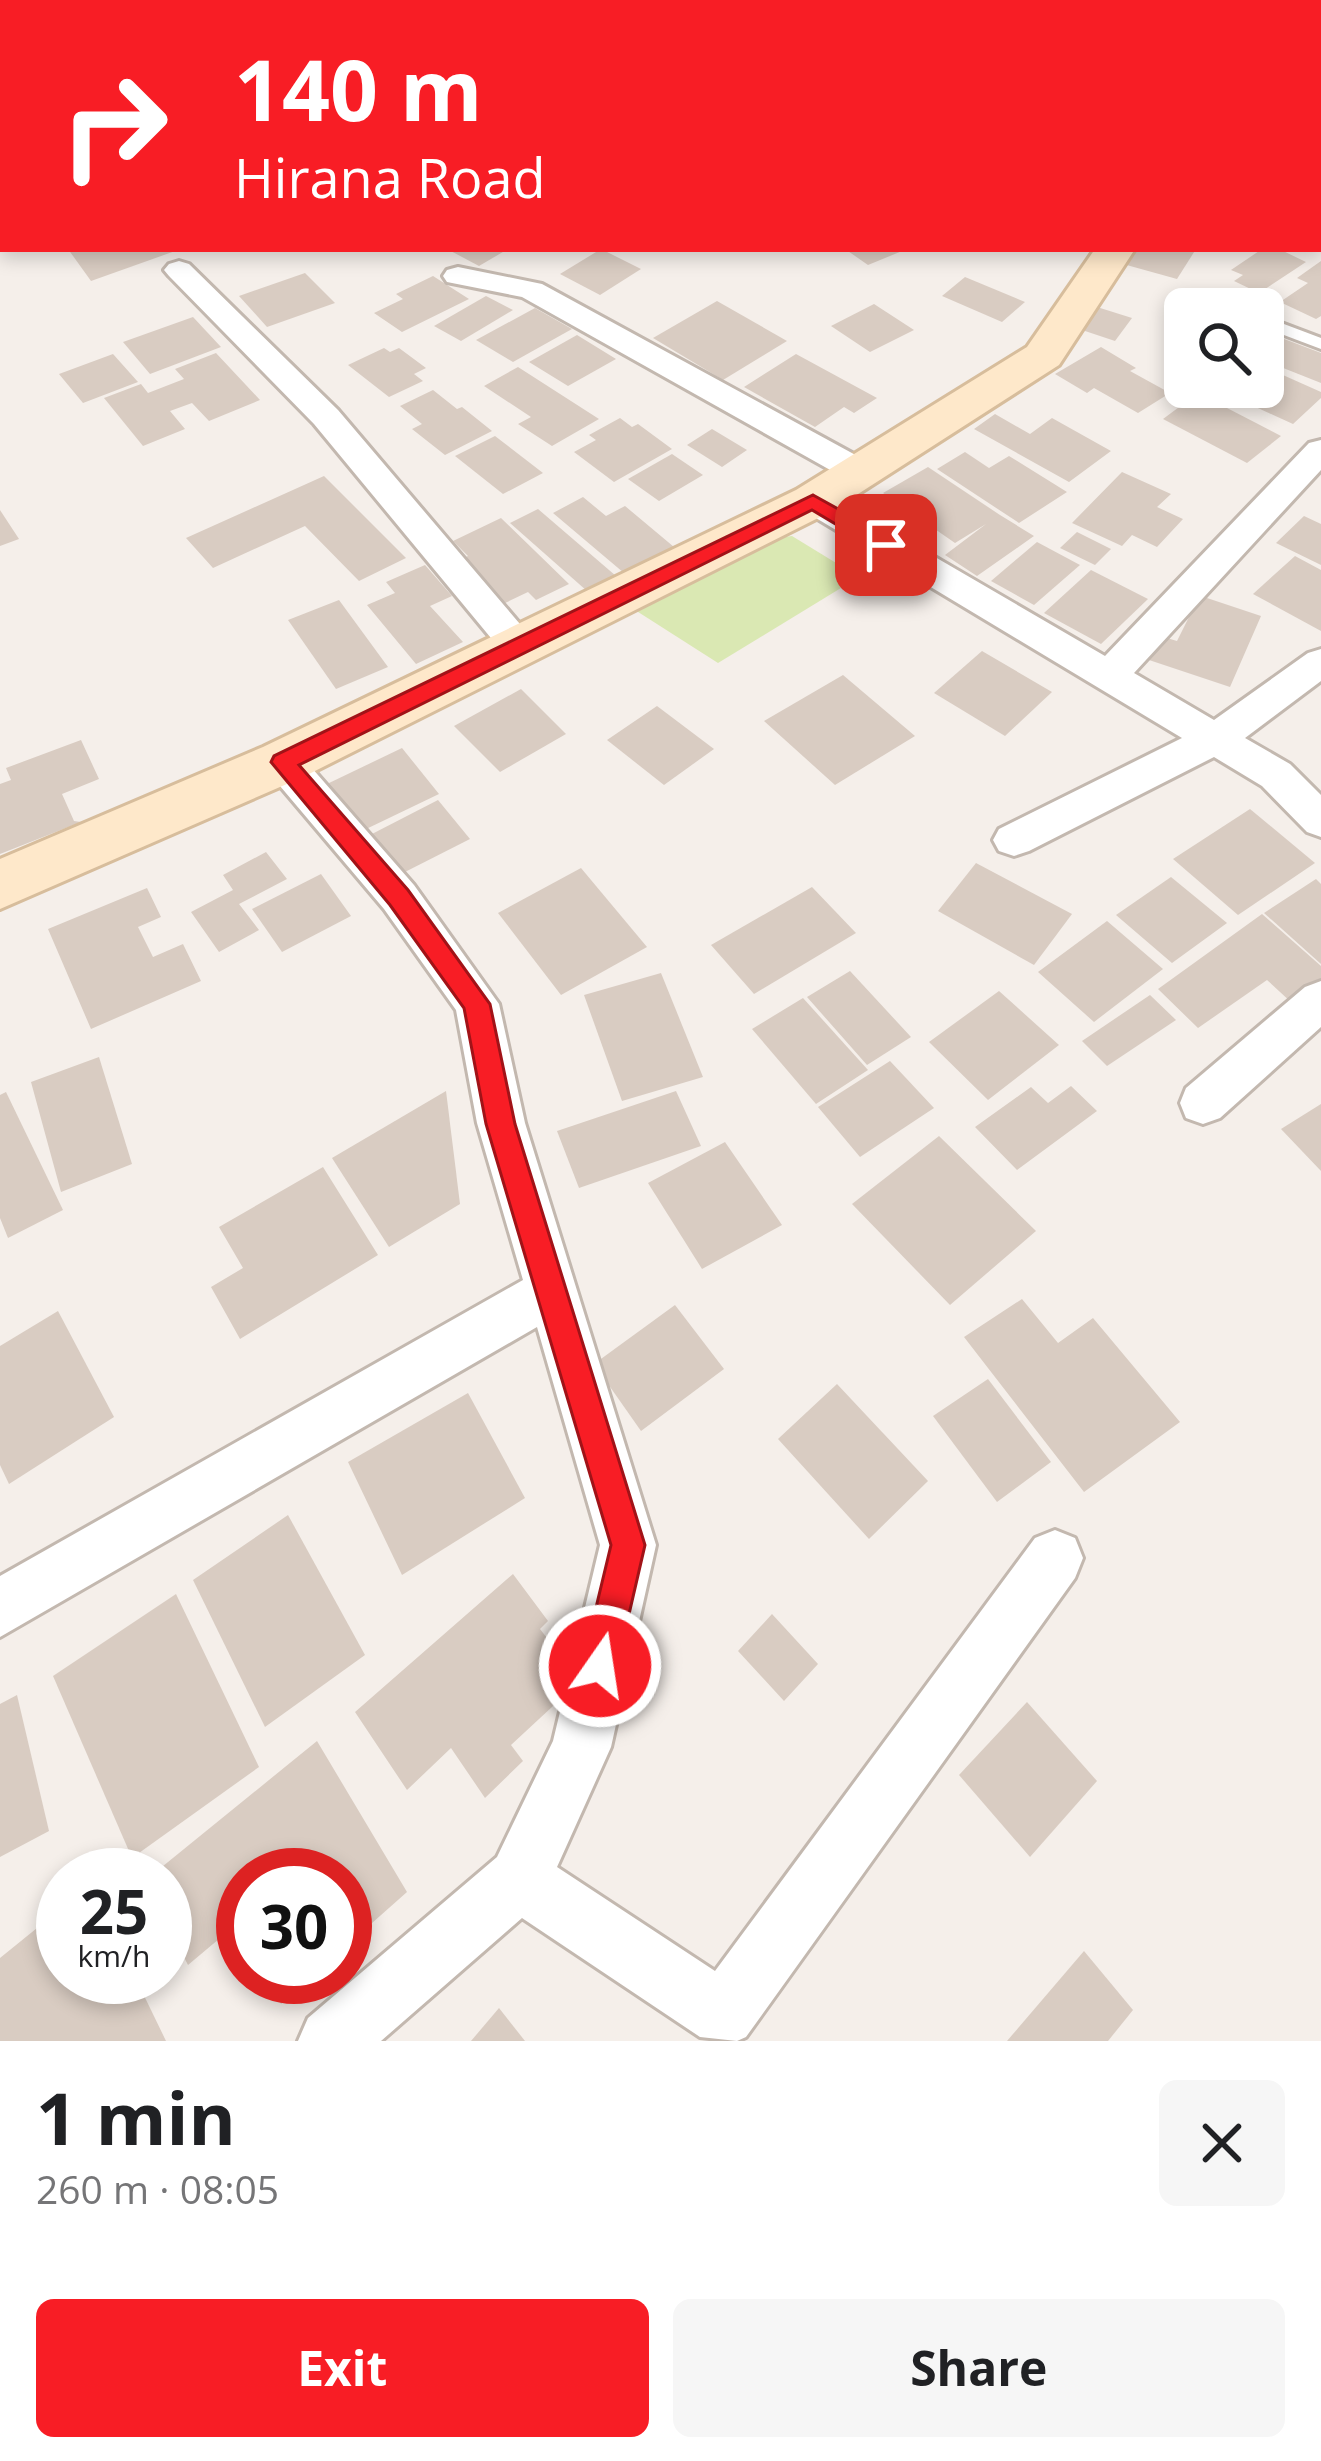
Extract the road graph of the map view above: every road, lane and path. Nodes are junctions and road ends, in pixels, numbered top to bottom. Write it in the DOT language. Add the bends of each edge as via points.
graph roads {
  1 [pos="1113,252"];
  2 [pos="179,270"];
  3 [pos="458,276"];
  4 [pos="1284,329"];
  5 [pos="1321,344"];
  6 [pos="1321,450"];
  7 [pos="860,472"];
  8 [pos="813,501"];
  9 [pos="518,646"];
  10 [pos="1321,662"];
  11 [pos="1108,676"];
  12 [pos="1214,739"];
  13 [pos="283,762"];
  14 [pos="1321,821"];
  15 [pos="1014,840"];
  16 [pos="0,885"];
  17 [pos="1321,1000"];
  18 [pos="1203,1102"];
  19 [pos="551,1292"];
  20 [pos="1055,1558"];
  21 [pos="0,1608"];
  22 [pos="519,1879"];
  23 [pos="331,2041"];
  1 -- 7 [label="street" via="1043,356"];
  2 -- 9 [label="street" via="326,417"];
  3 -- 7 [label="street" via="531,290"];
  4 -- 5 [label="lane"];
  6 -- 11 [label="street"];
  7 -- 8 [label="street"];
  8 -- 9 [label="street"];
  8 -- 11 [label="street"];
  9 -- 13 [label="street"];
  10 -- 12 [label="street"];
  11 -- 12 [label="street"];
  12 -- 14 [label="street" via="1276,775"];
  12 -- 15 [label="street"];
  13 -- 16 [label="street"];
  13 -- 19 [label="street" via="399,897 477,1004 501,1124"];
  17 -- 18 [label="street"];
  19 -- 21 [label="street"];
  19 -- 22 [label="street" via="628,1545 581,1747"];
  20 -- 22 [label="street" via="723,2014"];
  22 -- 23 [label="street"];
}
